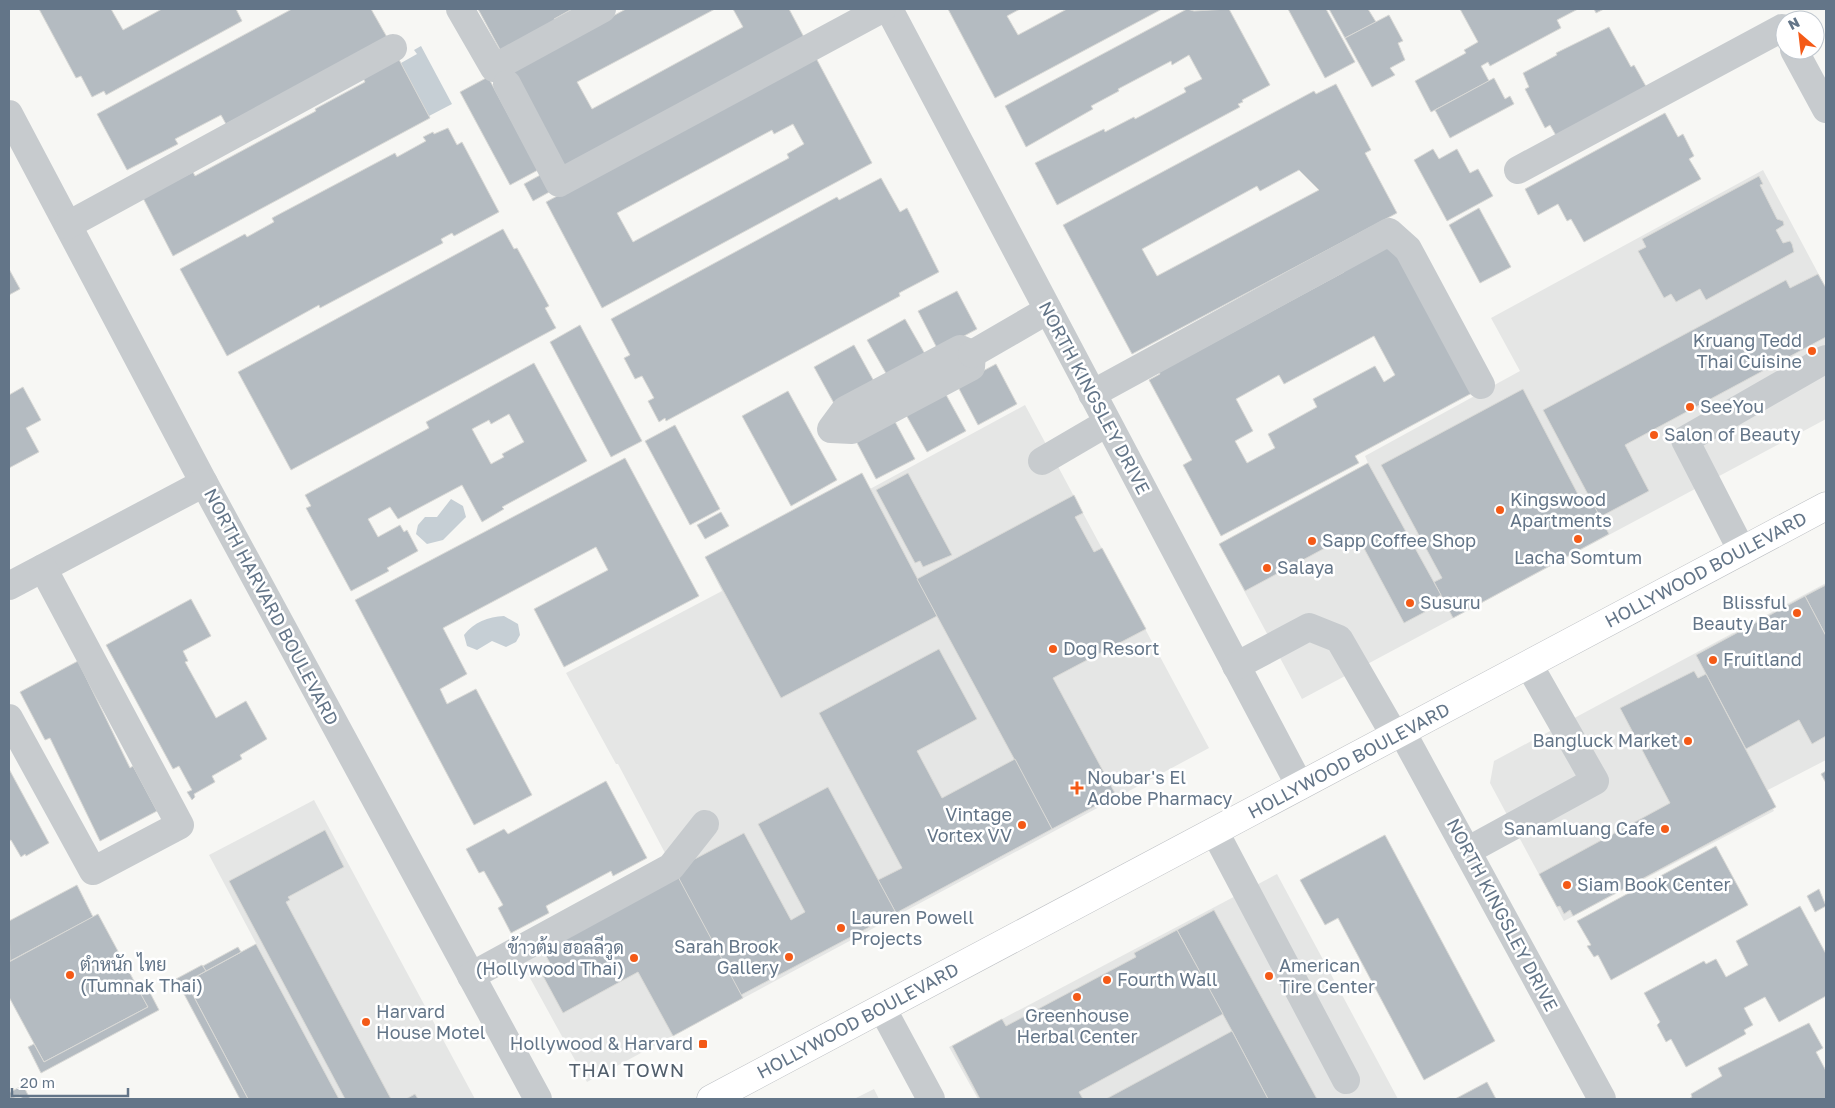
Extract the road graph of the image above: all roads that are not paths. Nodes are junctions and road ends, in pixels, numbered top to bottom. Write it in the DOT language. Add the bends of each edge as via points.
graph roads {
  1 [pos="460,9"];
  2 [pos="602,9"];
  3 [pos="892,10"];
  4 [pos="1775,35"];
  5 [pos="393,48"];
  6 [pos="1800,60"];
  7 [pos="507,84"];
  8 [pos="1826,108"];
  9 [pos="9,114"];
  10 [pos="1518,170"];
  11 [pos="68,225"];
  12 [pos="1048,310"];
  13 [pos="972,354"];
  14 [pos="1826,359"];
  15 [pos="1481,385"];
  16 [pos="1092,394"];
  17 [pos="1107,423"];
  18 [pos="1042,461"];
  19 [pos="204,483"];
  20 [pos="1826,506"];
  21 [pos="1742,550"];
  22 [pos="43,568"];
  23 [pos="9,586"];
  24 [pos="1529,664"];
  25 [pos="1236,666"];
  26 [pos="9,718"];
  27 [pos="1399,734"];
  28 [pos="1300,786"];
  29 [pos="705,824"];
  30 [pos="1215,832"];
  31 [pos="1468,851"];
  32 [pos="472,976"];
  33 [pos="882,1008"];
  34 [pos="1346,1080"];
  35 [pos="538,1099"];
  36 [pos="711,1099"];
  37 [pos="931,1099"];
  38 [pos="1602,1099"];
  1 -- 2 [label="street" via="494,68"];
  3 -- 7 [label="street" via="559,183"];
  3 -- 12 [label="street, NORTH KINGSLEY DRIVE"];
  4 -- 10 [label="street"];
  5 -- 11 [label="street"];
  6 -- 8 [label="street"];
  9 -- 11 [label="street, NORTH HARVARD BOULEVARD"];
  11 -- 19 [label="street, NORTH HARVARD BOULEVARD"];
  12 -- 13 [label="street"];
  12 -- 16 [label="street, NORTH KINGSLEY DRIVE"];
  14 -- 21 [label="street" via="1685,440"];
  15 -- 16 [label="street" via="1408,249 1389,232"];
  16 -- 17 [label="street, NORTH KINGSLEY DRIVE"];
  17 -- 18 [label="street"];
  17 -- 25 [label="street, NORTH KINGSLEY DRIVE"];
  19 -- 22 [label="street"];
  19 -- 32 [label="street, NORTH HARVARD BOULEVARD"];
  20 -- 21 [label="main road, HOLLYWOOD BOULEVARD"];
  21 -- 24 [label="main road, HOLLYWOOD BOULEVARD"];
  22 -- 23 [label="street"];
  22 -- 26 [label="street" via="180,825 93,872"];
  24 -- 27 [label="main road, HOLLYWOOD BOULEVARD"];
  24 -- 31 [label="street" via="1595,780"];
  25 -- 27 [label="street, NORTH KINGSLEY DRIVE" via="1309,627 1339,639"];
  25 -- 28 [label="street, NORTH KINGSLEY DRIVE"];
  27 -- 28 [label="main road, HOLLYWOOD BOULEVARD"];
  27 -- 31 [label="street, NORTH KINGSLEY DRIVE"];
  28 -- 30 [label="main road, HOLLYWOOD BOULEVARD"];
  29 -- 32 [label="street" via="671,866"];
  30 -- 33 [label="main road, HOLLYWOOD BOULEVARD"];
  30 -- 34 [label="street"];
  31 -- 38 [label="street, NORTH KINGSLEY DRIVE"];
  32 -- 35 [label="street, NORTH HARVARD BOULEVARD"];
  33 -- 36 [label="main road, HOLLYWOOD BOULEVARD"];
  33 -- 37 [label="street"];
}
